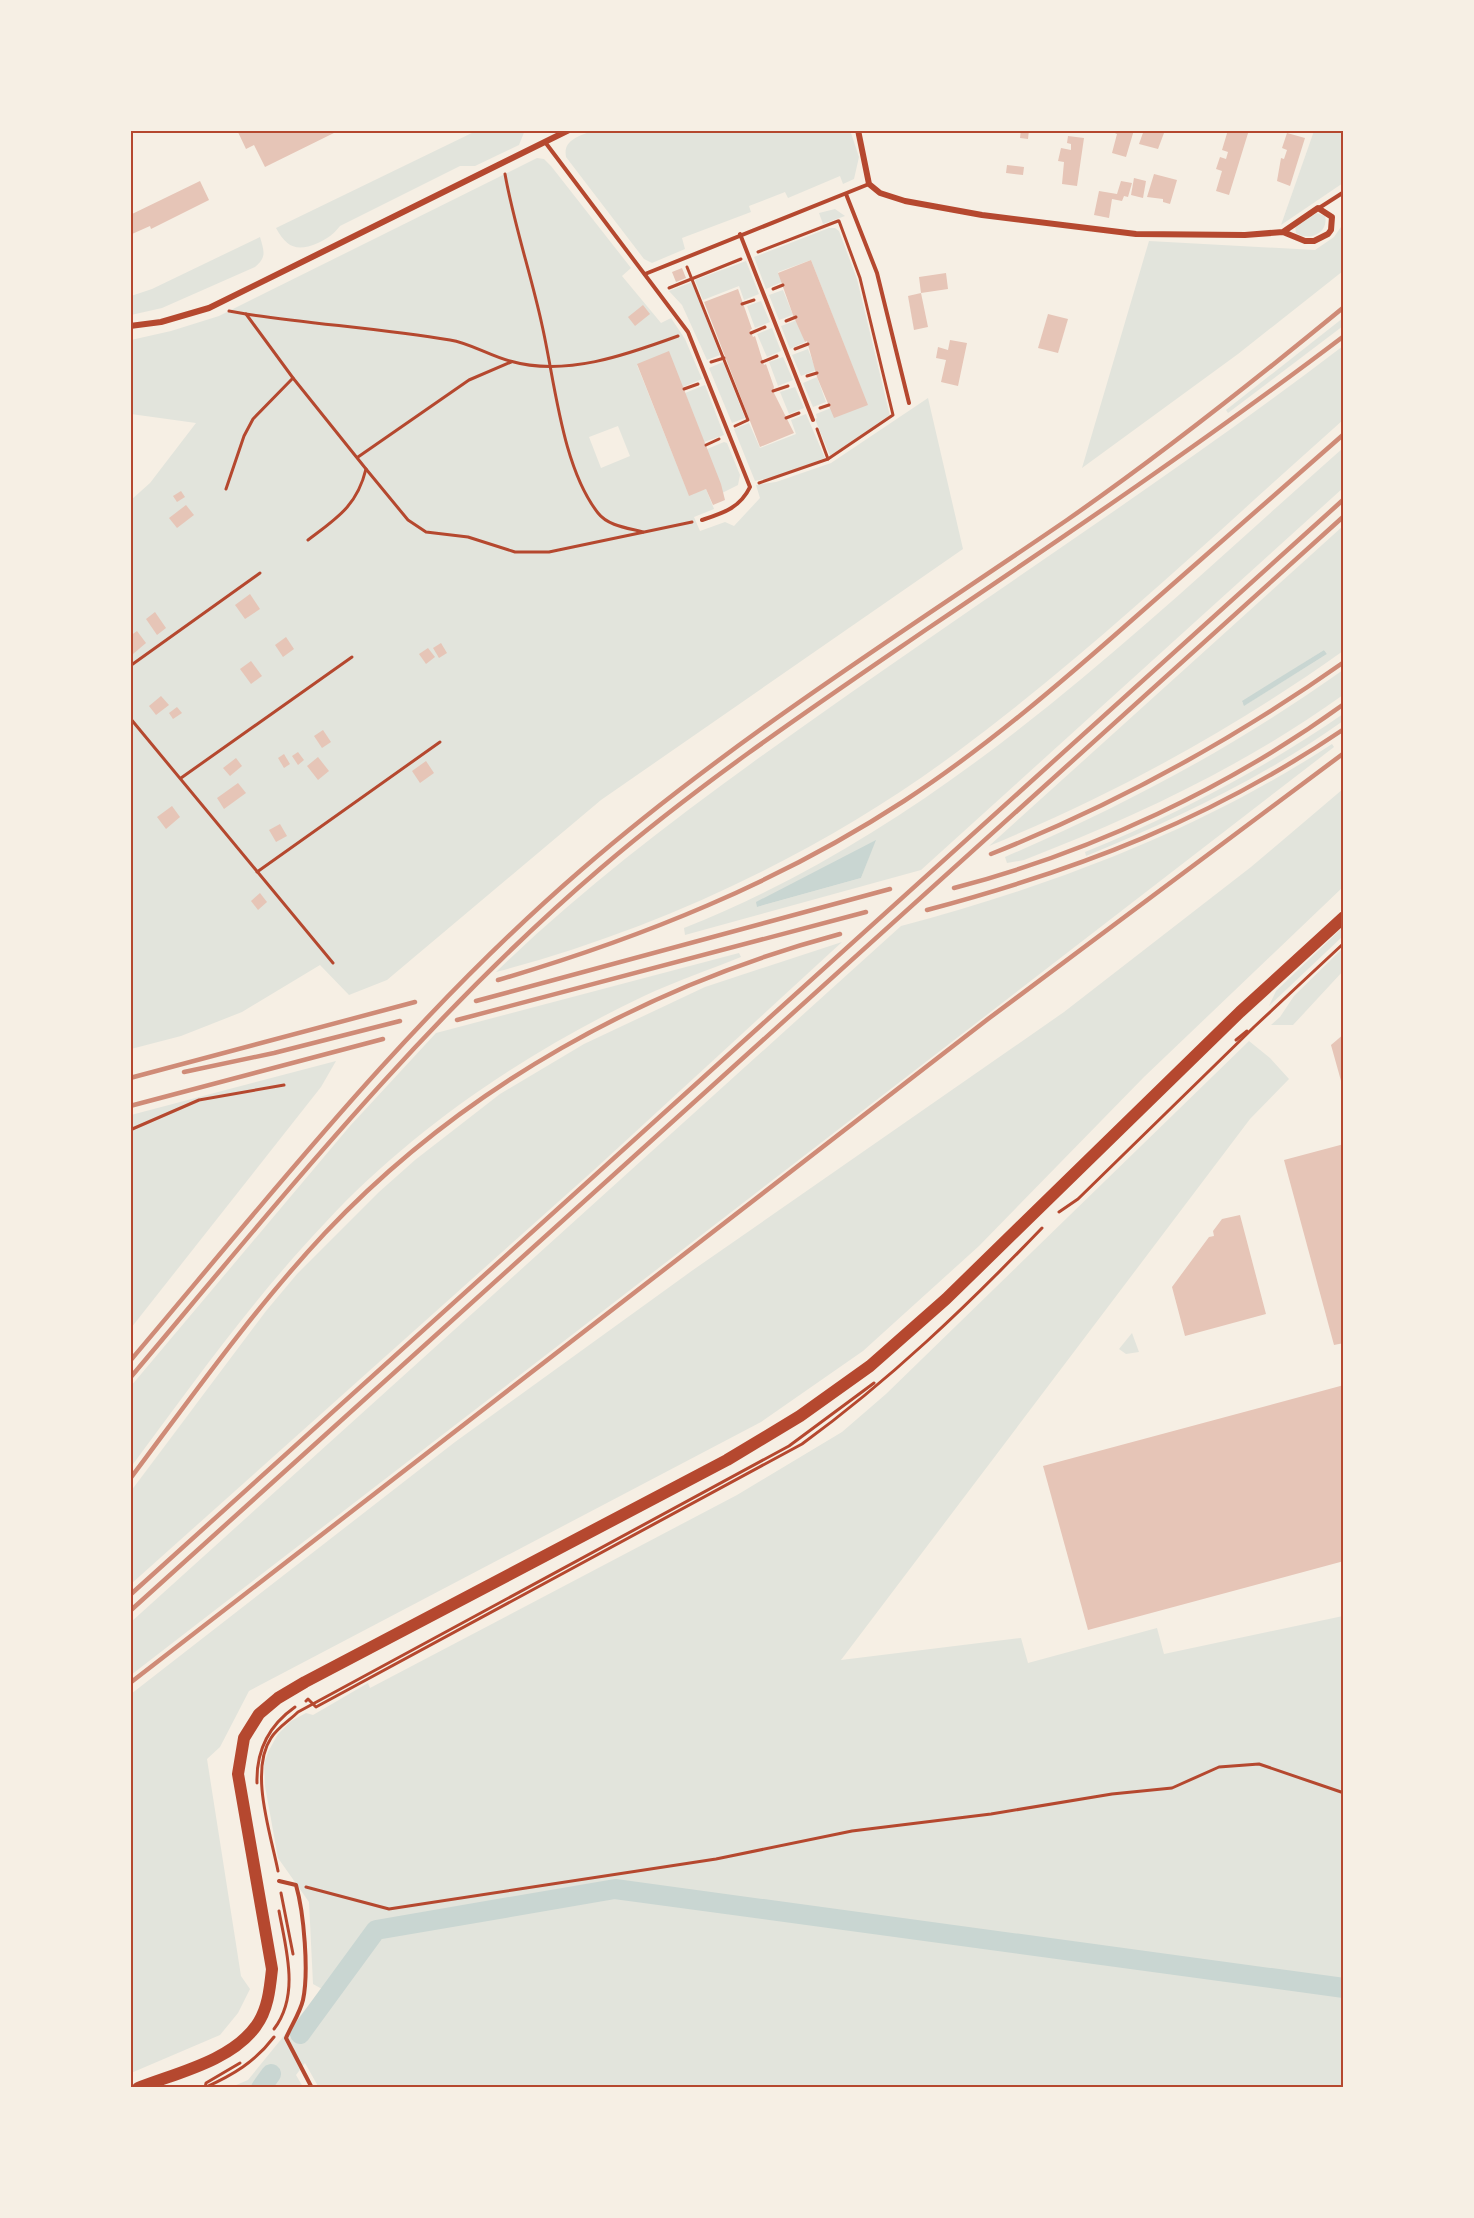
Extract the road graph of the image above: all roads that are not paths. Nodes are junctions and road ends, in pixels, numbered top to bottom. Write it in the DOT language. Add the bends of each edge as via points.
graph roads {
  1 [pos="569,130"];
  2 [pos="858,130"];
  3 [pos="545,142"];
  4 [pos="870,184"];
  5 [pos="1344,192"];
  6 [pos="846,194"];
  7 [pos="1318,208"];
  8 [pos="1283,232"];
  9 [pos="740,234"];
  10 [pos="645,274"];
  11 [pos="130,326"];
  12 [pos="909,403"];
  13 [pos="813,420"];
  14 [pos="702,520"];
  15 [pos="1344,917"];
  16 [pos="279,1881"];
  17 [pos="138,2088"];
  18 [pos="312,2088"];
  1 -- 3 [label="street"];
  2 -- 4 [label="street"];
  3 -- 10 [label="lane"];
  3 -- 11 [label="street" via="209,308"];
  4 -- 6 [label="lane"];
  4 -- 8 [label="street" via="880,193 905,201 1137,234"];
  5 -- 7 [label="lane"];
  6 -- 9 [label="lane"];
  6 -- 12 [label="lane" via="877,273"];
  7 -- 8 [label="street"];
  7 -- 8 [label="street" via="1325,210 1333,222 1323,237 1305,241"];
  9 -- 10 [label="lane"];
  9 -- 13 [label="lane"];
  10 -- 14 [label="lane" via="688,332 750,487 734,507"];
  15 -- 17 [label="main road" via="1240,1012 946,1299 870,1366 800,1416 727,1460 305,1682 260,1714 244,1738 238,1774 272,1969 268,1998 256,2026 230,2050"];
  16 -- 18 [label="lane" via="296,1885 302,1906 303,2002 286,2038"];
}
